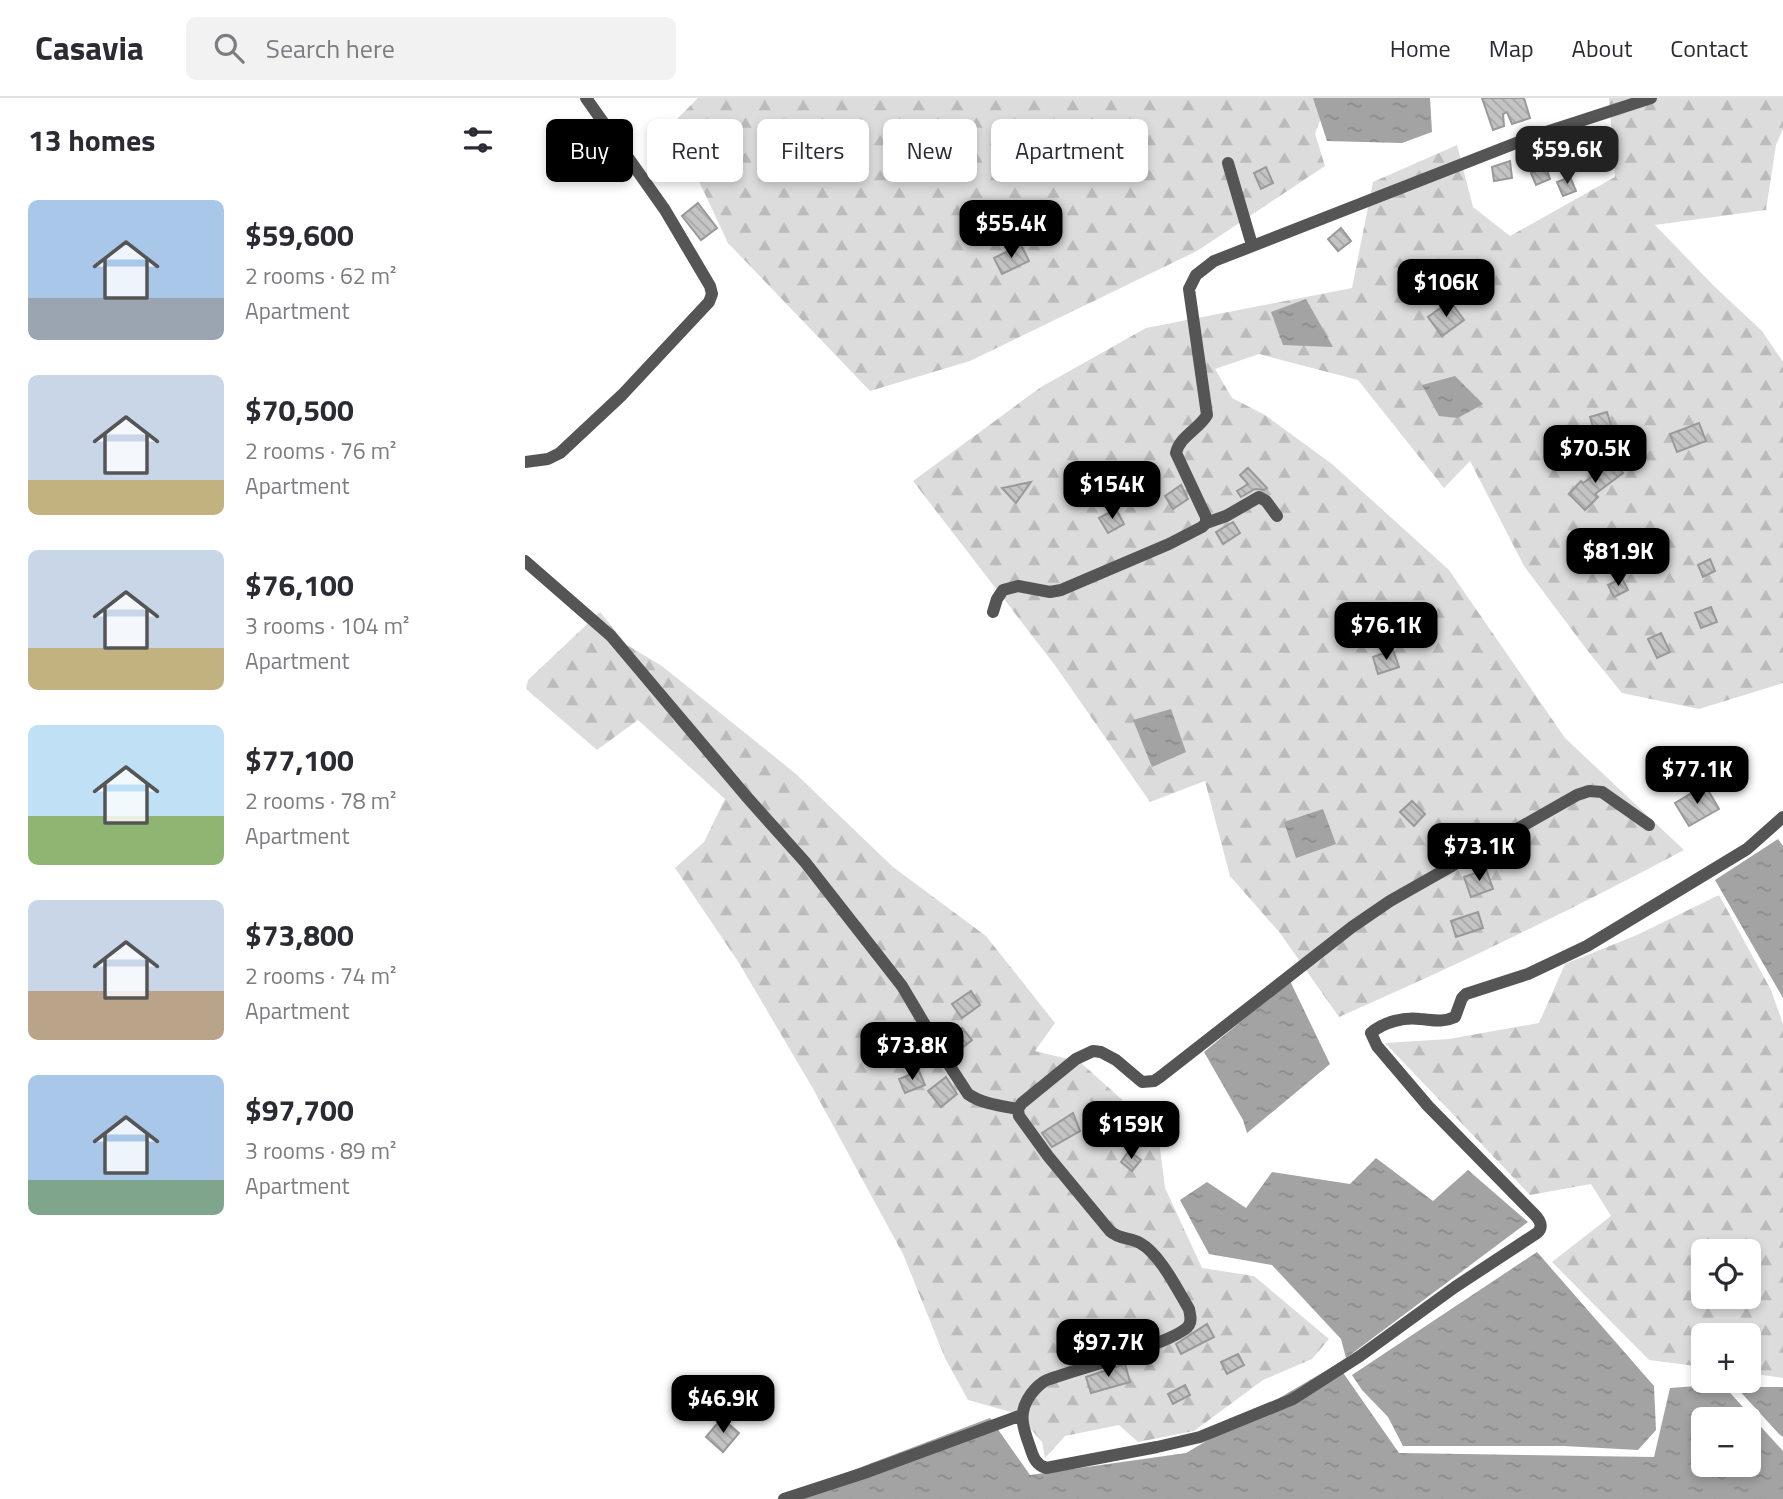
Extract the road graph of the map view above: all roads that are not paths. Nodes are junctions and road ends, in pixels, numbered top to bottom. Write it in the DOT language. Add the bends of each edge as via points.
graph roads {
  1 [pos="586,98"];
  2 [pos="1651,98"];
  3 [pos="1228,163"];
  4 [pos="1252,245"];
  5 [pos="525,462"];
  6 [pos="1277,516"];
  7 [pos="1206,523"];
  8 [pos="525,561"];
  9 [pos="993,612"];
  10 [pos="1783,817"];
  11 [pos="1649,825"];
  12 [pos="1018,1109"];
  13 [pos="1022,1415"];
  14 [pos="784,1499"];
  1 -- 5 [label="street" via="669,217 712,294 622,395 560,453"];
  2 -- 4 [label="street" via="1534,136"];
  3 -- 4 [label="street"];
  4 -- 7 [label="street" via="1214,261 1196,275 1189,289 1207,415 1177,446 1176,453"];
  6 -- 7 [label="street" via="1259,497"];
  7 -- 9 [label="street" via="1062,590 1018,586 1003,590"];
  8 -- 12 [label="street" via="611,636 805,862 902,986 968,1094"];
  10 -- 13 [label="street" via="1747,849 1587,946 1528,974 1466,994 1455,1017 1402,1019 1371,1033 1428,1106 1535,1214 1540,1222 1537,1233 1293,1399 1200,1437 1047,1468 1033,1456"];
  11 -- 12 [label="street" via="1602,792 1588,790 1389,901 1154,1081 1142,1082 1116,1060 1093,1051 1076,1059"];
  12 -- 13 [label="street" via="1048,1156 1110,1231 1138,1242 1159,1261 1191,1318 1187,1327 1174,1335 1039,1384"];
  13 -- 14 [label="street"];
}
